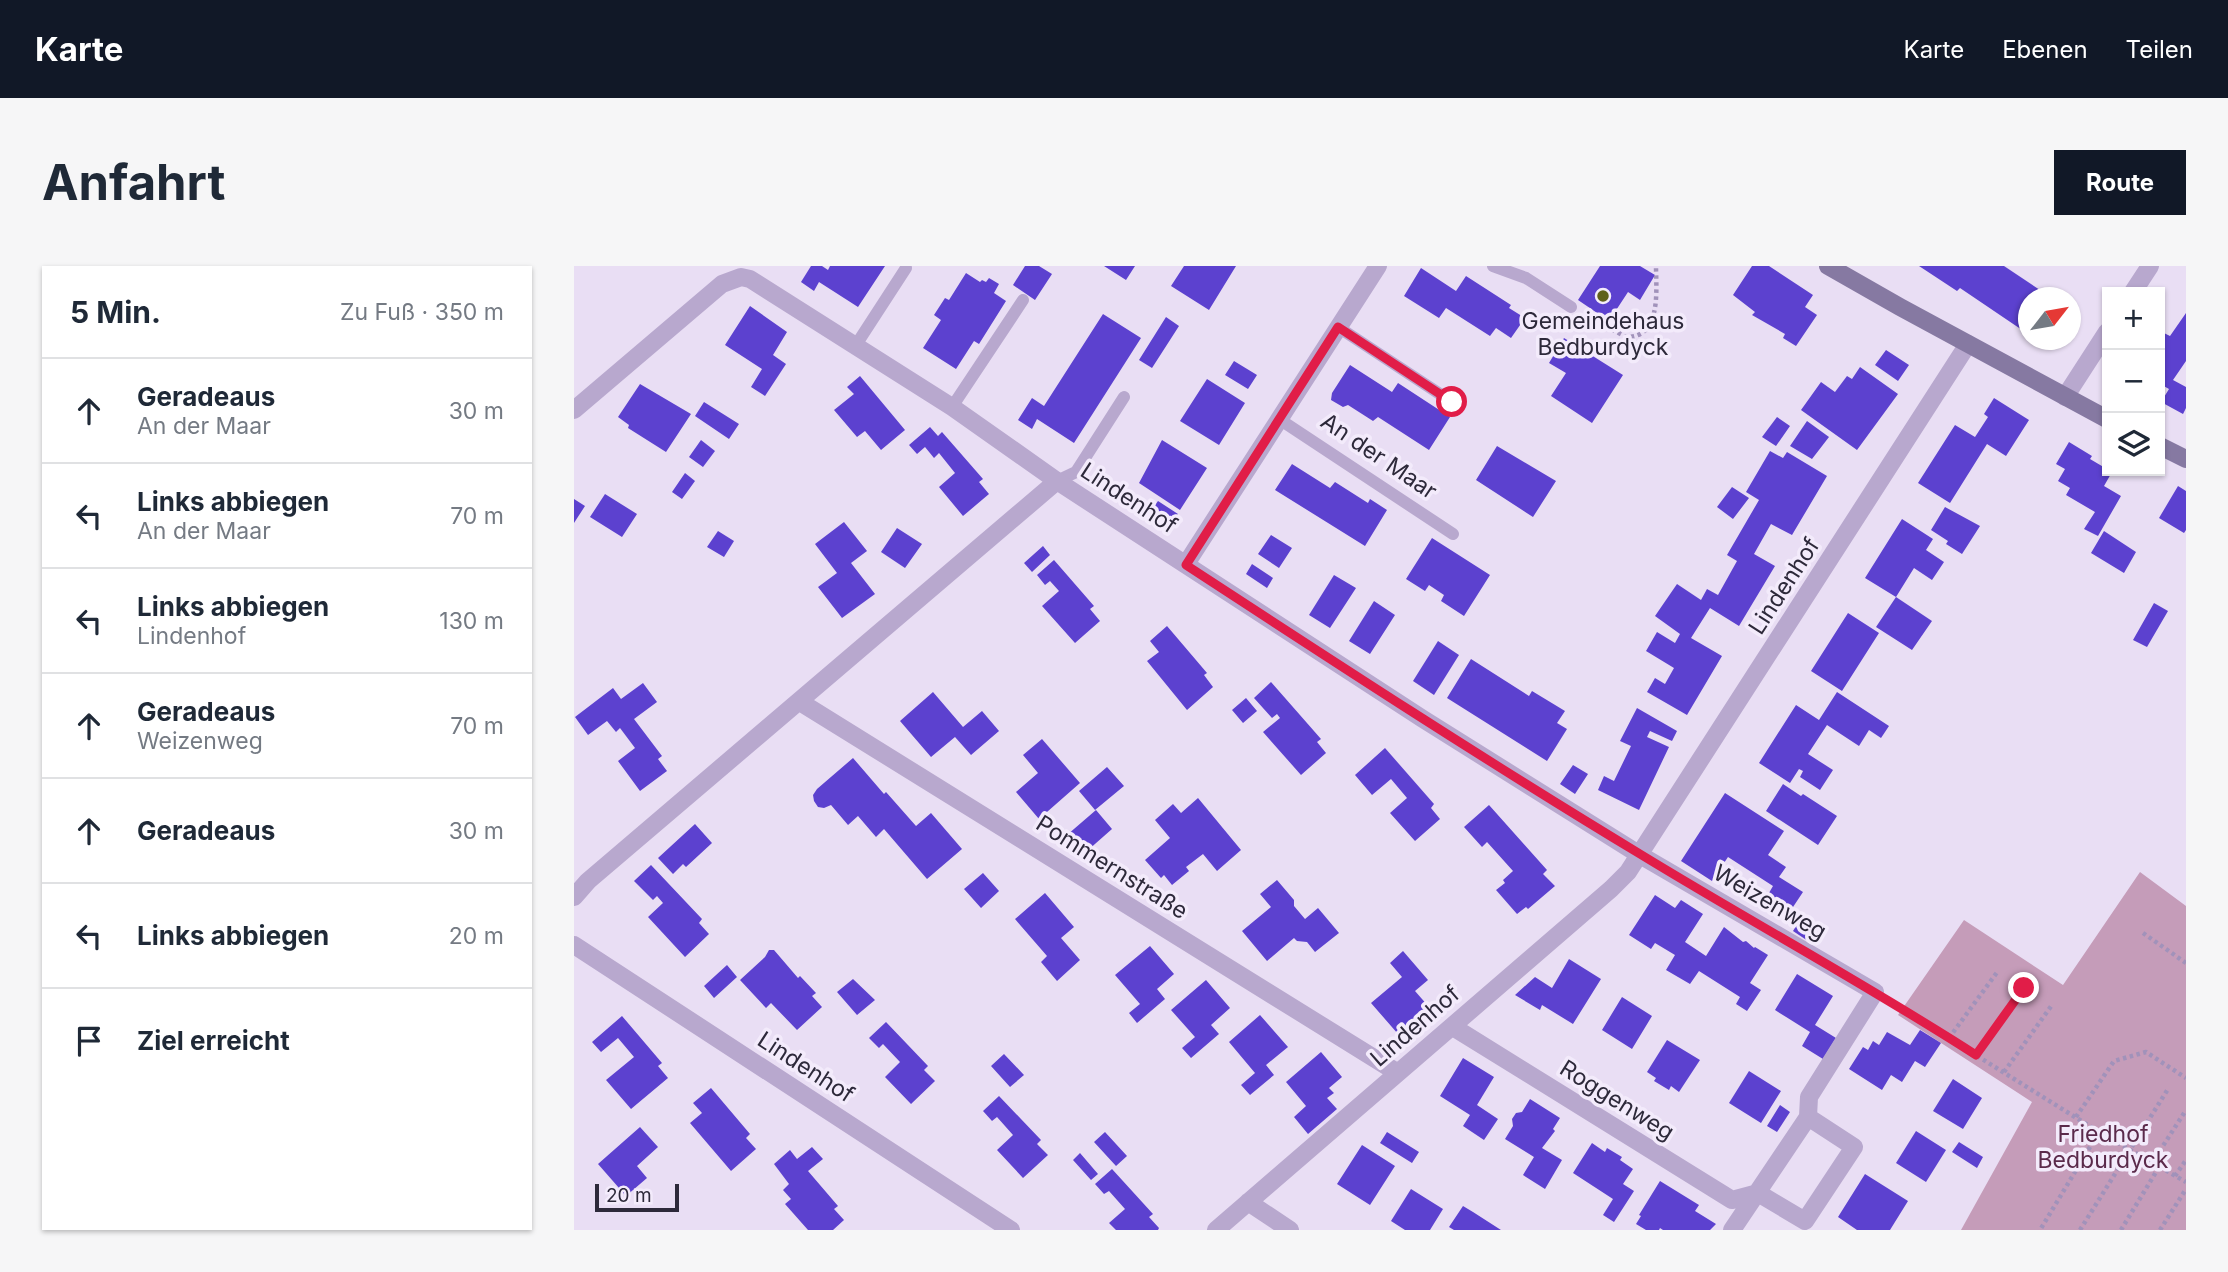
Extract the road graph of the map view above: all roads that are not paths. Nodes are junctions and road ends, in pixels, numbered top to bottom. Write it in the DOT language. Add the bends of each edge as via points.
graph roads {
  1 [pos="1378,266"];
  2 [pos="1493,266"];
  3 [pos="1828,266"];
  4 [pos="2150,266"];
  5 [pos="906,268"];
  6 [pos="2136,287"];
  7 [pos="1023,300"];
  8 [pos="1571,307"];
  9 [pos="1338,327"];
  10 [pos="2102,340"];
  11 [pos="1968,344"];
  12 [pos="856,345"];
  13 [pos="1124,397"];
  14 [pos="2065,397"];
  15 [pos="1452,402"];
  16 [pos="952,407"];
  17 [pos="574,410"];
  18 [pos="2102,416"];
  19 [pos="1279,419"];
  20 [pos="2165,448"];
  21 [pos="2186,459"];
  22 [pos="1058,481"];
  23 [pos="1453,534"];
  24 [pos="1186,565"];
  25 [pos="800,702"];
  26 [pos="1640,855"];
  27 [pos="574,897"];
  28 [pos="574,945"];
  29 [pos="1453,1027"];
  30 [pos="1398,1073"];
  31 [pos="1808,1117"];
  32 [pos="1758,1193"];
  33 [pos="1248,1202"];
  34 [pos="1012,1230"];
  35 [pos="1216,1230"];
  36 [pos="1290,1230"];
  37 [pos="1732,1230"];
  1 -- 9 [label="street"];
  2 -- 8 [label="lane" via="1526,278"];
  3 -- 11 [label="main road"];
  4 -- 6 [label="street"];
  5 -- 12 [label="lane"];
  7 -- 16 [label="lane"];
  9 -- 15 [label="lane"];
  9 -- 19 [label="street"];
  10 -- 14 [label="street"];
  11 -- 14 [label="main road"];
  11 -- 26 [label="street, Lindenhof"];
  12 -- 16 [label="street"];
  12 -- 17 [label="street" via="760,284 732,279"];
  13 -- 22 [label="lane" via="1076,472"];
  14 -- 18 [label="main road"];
  16 -- 22 [label="street"];
  19 -- 23 [label="lane, An der Maar"];
  19 -- 24 [label="street"];
  20 -- 21 [label="main road"];
  22 -- 24 [label="street, Lindenhof"];
  22 -- 25 [label="street, Lindenhof"];
  24 -- 26 [label="street, Lindenhof"];
  25 -- 27 [label="street, Lindenhof"];
  25 -- 30 [label="street, Pommernstraße"];
  26 -- 29 [label="street, Lindenhof" via="1611,888"];
  26 -- 31 [label="street, Weizenweg" via="1875,992 1809,1097"];
  28 -- 34 [label="street, Lindenhof"];
  29 -- 30 [label="street, Lindenhof"];
  29 -- 32 [label="street, Roggenweg" via="1732,1200"];
  30 -- 33 [label="street, Lindenhof"];
  31 -- 32 [label="street"];
  31 -- 32 [label="street" via="1854,1147 1805,1221"];
  32 -- 37 [label="street"];
  33 -- 35 [label="street, Lindenhof"];
  33 -- 36 [label="street"];
}
